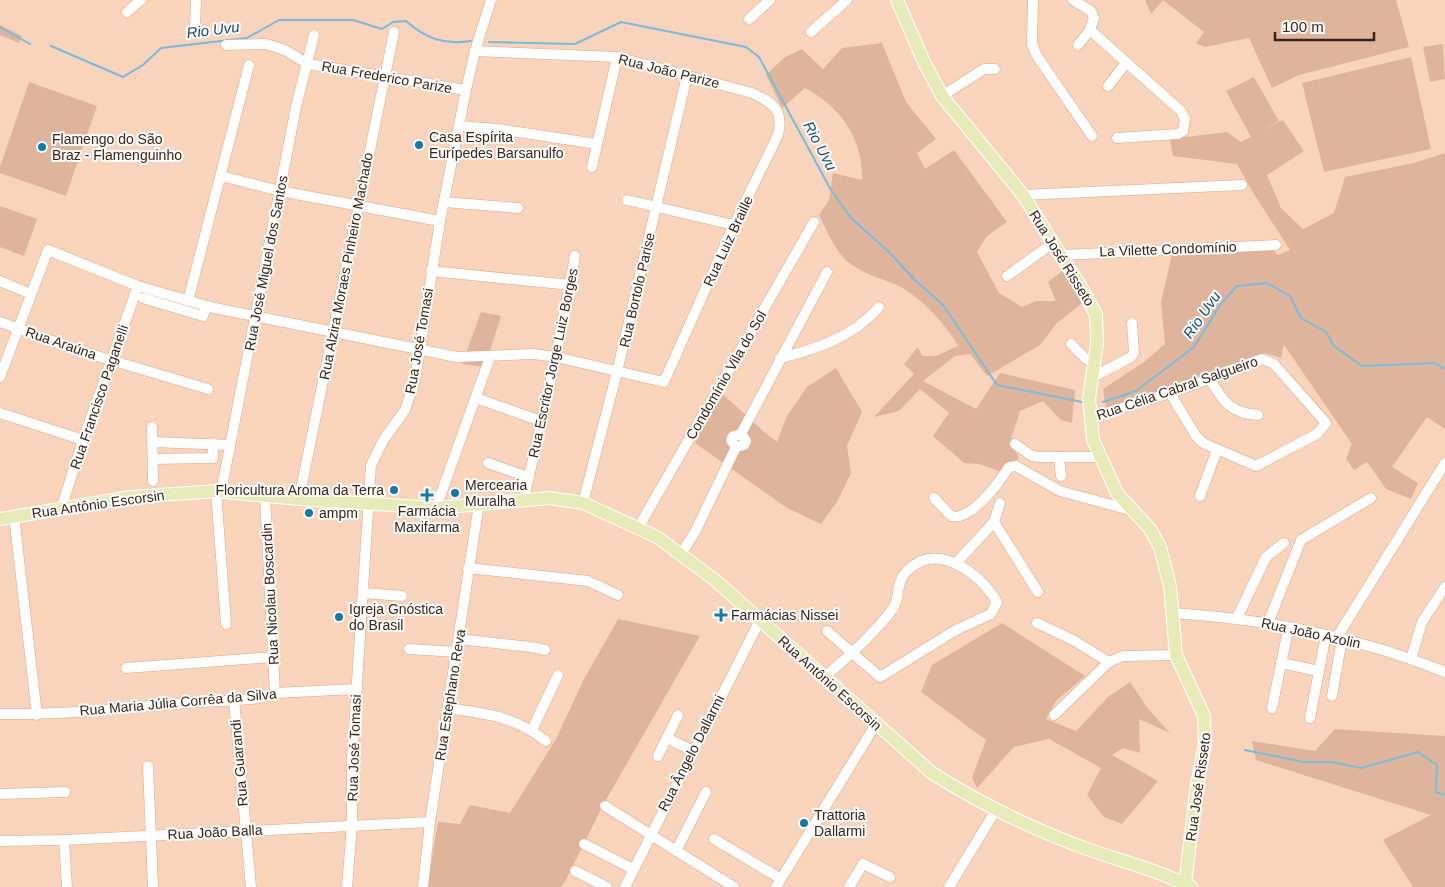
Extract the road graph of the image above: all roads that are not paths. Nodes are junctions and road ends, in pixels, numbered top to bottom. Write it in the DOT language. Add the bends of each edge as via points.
graph roads {
  1 [pos="142,0"];
  2 [pos="196,0"];
  3 [pos="491,0"];
  4 [pos="770,0"];
  5 [pos="847,0"];
  6 [pos="897,0"];
  7 [pos="1033,0"];
  8 [pos="1073,0"];
  9 [pos="127,12"];
  10 [pos="749,18"];
  11 [pos="195,24"];
  12 [pos="1090,30"];
  13 [pos="394,32"];
  14 [pos="811,32"];
  15 [pos="314,35"];
  16 [pos="226,45"];
  17 [pos="1078,45"];
  18 [pos="474,51"];
  19 [pos="617,57"];
  20 [pos="308,64"];
  21 [pos="1126,64"];
  22 [pos="250,65"];
  23 [pos="995,69"];
  24 [pos="384,76"];
  25 [pos="687,76"];
  26 [pos="1108,86"];
  27 [pos="466,90"];
  28 [pos="942,96"];
  29 [pos="770,102"];
  30 [pos="459,126"];
  31 [pos="1092,136"];
  32 [pos="1117,138"];
  33 [pos="597,144"];
  34 [pos="592,167"];
  35 [pos="220,181"];
  36 [pos="1242,185"];
  37 [pos="280,191"];
  38 [pos="1023,195"];
  39 [pos="627,200"];
  40 [pos="444,202"];
  41 [pos="358,204"];
  42 [pos="518,208"];
  43 [pos="656,208"];
  44 [pos="440,221"];
  45 [pos="814,222"];
  46 [pos="734,225"];
  47 [pos="1053,243"];
  48 [pos="1276,245"];
  49 [pos="1061,255"];
  50 [pos="575,256"];
  51 [pos="431,271"];
  52 [pos="827,272"];
  53 [pos="1007,276"];
  54 [pos="0,281"];
  55 [pos="138,286"];
  56 [pos="571,286"];
  57 [pos="31,294"];
  58 [pos="143,298"];
  59 [pos="188,300"];
  60 [pos="207,306"];
  61 [pos="879,307"];
  62 [pos="255,315"];
  63 [pos="0,322"];
  64 [pos="1132,323"];
  65 [pos="18,329"];
  66 [pos="334,331"];
  67 [pos="1071,344"];
  68 [pos="419,350"];
  69 [pos="490,357"];
  70 [pos="556,357"];
  71 [pos="780,358"];
  72 [pos="111,360"];
  73 [pos="1095,363"];
  74 [pos="617,372"];
  75 [pos="0,377"];
  76 [pos="1093,377"];
  77 [pos="1209,378"];
  78 [pos="208,389"];
  79 [pos="1170,393"];
  80 [pos="476,398"];
  81 [pos="0,413"];
  82 [pos="1258,415"];
  83 [pos="1090,418"];
  84 [pos="541,421"];
  85 [pos="152,427"];
  86 [pos="83,440"];
  87 [pos="152,442"];
  88 [pos="213,443"];
  89 [pos="1015,444"];
  90 [pos="230,445"];
  91 [pos="1218,450"];
  92 [pos="1059,457"];
  93 [pos="1099,457"];
  94 [pos="153,459"];
  95 [pos="488,463"];
  96 [pos="1445,463"];
  97 [pos="1061,476"];
  98 [pos="528,477"];
  99 [pos="154,481"];
  100 [pos="219,492"];
  101 [pos="265,496"];
  102 [pos="1200,496"];
  103 [pos="934,498"];
  104 [pos="1371,498"];
  105 [pos="524,499"];
  106 [pos="298,500"];
  107 [pos="582,503"];
  108 [pos="1000,503"];
  109 [pos="370,504"];
  110 [pos="479,504"];
  111 [pos="436,508"];
  112 [pos="62,509"];
  113 [pos="1136,512"];
  114 [pos="14,516"];
  115 [pos="0,519"];
  116 [pos="994,522"];
  117 [pos="638,528"];
  118 [pos="1284,543"];
  119 [pos="681,554"];
  120 [pos="957,562"];
  121 [pos="468,568"];
  122 [pos="1445,587"];
  123 [pos="1038,592"];
  124 [pos="364,593"];
  125 [pos="618,595"];
  126 [pos="402,596"];
  127 [pos="1173,613"];
  128 [pos="1237,618"];
  129 [pos="760,620"];
  130 [pos="1037,623"];
  131 [pos="1268,623"];
  132 [pos="226,624"];
  133 [pos="827,631"];
  134 [pos="1326,634"];
  135 [pos="1287,635"];
  136 [pos="1340,638"];
  137 [pos="459,639"];
  138 [pos="410,649"];
  139 [pos="545,650"];
  140 [pos="457,652"];
  141 [pos="852,653"];
  142 [pos="1176,655"];
  143 [pos="273,657"];
  144 [pos="1411,659"];
  145 [pos="1109,662"];
  146 [pos="1281,663"];
  147 [pos="126,668"];
  148 [pos="1319,671"];
  149 [pos="1445,672"];
  150 [pos="558,675"];
  151 [pos="823,678"];
  152 [pos="357,689"];
  153 [pos="275,693"];
  154 [pos="1332,696"];
  155 [pos="234,699"];
  156 [pos="448,708"];
  157 [pos="1272,708"];
  158 [pos="0,714"];
  159 [pos="37,715"];
  160 [pos="678,715"];
  161 [pos="1054,715"];
  162 [pos="1310,718"];
  163 [pos="876,724"];
  164 [pos="532,730"];
  165 [pos="667,738"];
  166 [pos="546,741"];
  167 [pos="693,751"];
  168 [pos="658,756"];
  169 [pos="148,766"];
  170 [pos="66,792"];
  171 [pos="706,792"];
  172 [pos="0,794"];
  173 [pos="606,806"];
  174 [pos="996,810"];
  175 [pos="430,822"];
  176 [pos="352,825"];
  177 [pos="244,830"];
  178 [pos="650,835"];
  179 [pos="151,836"];
  180 [pos="714,838"];
  181 [pos="64,840"];
  182 [pos="0,841"];
  183 [pos="584,844"];
  184 [pos="676,851"];
  185 [pos="633,870"];
  186 [pos="575,871"];
  187 [pos="890,877"];
  188 [pos="778,883"];
  189 [pos="1188,886"];
  190 [pos="67,887"];
  191 [pos="153,887"];
  192 [pos="251,887"];
  193 [pos="347,887"];
  194 [pos="423,887"];
  195 [pos="607,887"];
  196 [pos="624,887"];
  197 [pos="734,887"];
  198 [pos="849,887"];
  199 [pos="949,887"];
  1 -- 9 [label="street"];
  2 -- 11 [label="street"];
  3 -- 18 [label="street, Rua José Tomasi"];
  4 -- 10 [label="street"];
  5 -- 14 [label="street"];
  6 -- 28 [label="main road, Rua José Risseto"];
  7 -- 31 [label="street" via="1032,44 1037,56"];
  8 -- 12 [label="street" via="1091,10 1094,18"];
  12 -- 17 [label="street"];
  12 -- 21 [label="street"];
  13 -- 24 [label="street, Rua Alzira Moraes Pinheiro Machado"];
  15 -- 20 [label="street, Rua José Miguel dos Santos"];
  16 -- 20 [label="street" via="266,44 285,50"];
  18 -- 19 [label="street, Rua João Parize"];
  18 -- 27 [label="street, Rua José Tomasi"];
  19 -- 25 [label="street, Rua João Parize"];
  19 -- 33 [label="street"];
  20 -- 24 [label="street, Rua Frederico Parize"];
  20 -- 37 [label="street, Rua José Miguel dos Santos"];
  21 -- 26 [label="street"];
  21 -- 32 [label="street" via="1181,111 1185,125 1178,134"];
  22 -- 35 [label="street"];
  23 -- 28 [label="street" via="984,69"];
  24 -- 27 [label="street, Rua Frederico Parize"];
  24 -- 41 [label="street, Rua Alzira Moraes Pinheiro Machado"];
  25 -- 29 [label="street, Rua João Parize" via="752,93"];
  25 -- 43 [label="street, Rua Bortolo Parise"];
  27 -- 30 [label="street, Rua José Tomasi"];
  28 -- 38 [label="main road, Rua José Risseto"];
  29 -- 46 [label="street, Rua Luiz Braille" via="781,121 778,135"];
  30 -- 33 [label="street"];
  30 -- 40 [label="street, Rua José Tomasi"];
  33 -- 34 [label="street"];
  35 -- 37 [label="street"];
  35 -- 59 [label="street"];
  36 -- 38 [label="street"];
  37 -- 41 [label="street"];
  37 -- 62 [label="street, Rua José Miguel dos Santos"];
  38 -- 47 [label="main road, Rua José Risseto"];
  39 -- 43 [label="street"];
  40 -- 42 [label="street"];
  40 -- 44 [label="street, Rua José Tomasi"];
  41 -- 44 [label="street"];
  41 -- 66 [label="street, Rua Alzira Moraes Pinheiro Machado"];
  43 -- 46 [label="street"];
  43 -- 74 [label="street, Rua Bortolo Parise"];
  44 -- 51 [label="street, Rua José Tomasi"];
  45 -- 117 [label="street, Condomínio Vila do Sol"];
  46 -- 74 [label="street, Rua Luiz Braille" via="664,382"];
  47 -- 49 [label="main road, Rua José Risseto"];
  47 -- 53 [label="street"];
  48 -- 49 [label="street, La Vilette Condomínio"];
  49 -- 73 [label="main road, Rua José Risseto" via="1096,315"];
  50 -- 56 [label="street, Rua Escritor Jorge Luiz Borges"];
  51 -- 56 [label="street"];
  51 -- 68 [label="street, Rua José Tomasi"];
  52 -- 71 [label="street"];
  54 -- 57 [label="street"];
  55 -- 57 [label="street" via="48,250"];
  55 -- 59 [label="street"];
  55 -- 72 [label="street, Rua Francisco Paganelli"];
  56 -- 70 [label="street, Rua Escritor Jorge Luiz Borges"];
  57 -- 65 [label="street"];
  58 -- 60 [label="street" via="203,316"];
  59 -- 60 [label="street"];
  60 -- 62 [label="street"];
  61 -- 71 [label="street" via="847,334 806,352"];
  62 -- 66 [label="street"];
  62 -- 90 [label="street, Rua José Miguel dos Santos"];
  63 -- 65 [label="street, Rua Araúna"];
  64 -- 76 [label="street" via="1134,354"];
  65 -- 72 [label="street, Rua Araúna"];
  65 -- 75 [label="street"];
  66 -- 68 [label="street"];
  66 -- 106 [label="street, Rua Alzira Moraes Pinheiro Machado"];
  67 -- 73 [label="street" via="1086,360"];
  68 -- 69 [label="street" via="457,357"];
  68 -- 109 [label="street, Rua José Tomasi" via="415,380 405,410 384,439 371,465"];
  69 -- 70 [label="street" via="534,354"];
  69 -- 80 [label="street"];
  70 -- 74 [label="street"];
  70 -- 84 [label="street, Rua Escritor Jorge Luiz Borges"];
  71 -- 119 [label="street" via="741,434 745,436 744,445 736,447"];
  72 -- 78 [label="street, Rua Araúna"];
  72 -- 86 [label="street, Rua Francisco Paganelli"];
  73 -- 76 [label="main road, Rua José Risseto"];
  74 -- 107 [label="street, Rua Bortolo Parise"];
  76 -- 83 [label="main road, Rua José Risseto"];
  77 -- 79 [label="street, Rua Célia Cabral Salgueiro"];
  77 -- 82 [label="street" via="1224,404"];
  77 -- 91 [label="street, Rua Célia Cabral Salgueiro" via="1262,358 1268,360 1326,423 1317,434 1256,466"];
  79 -- 83 [label="street, Rua Célia Cabral Salgueiro"];
  79 -- 91 [label="street" via="1196,436"];
  80 -- 84 [label="street"];
  80 -- 111 [label="street"];
  81 -- 86 [label="street"];
  83 -- 93 [label="main road, Rua José Risseto"];
  84 -- 98 [label="street, Rua Escritor Jorge Luiz Borges"];
  85 -- 87 [label="street"];
  86 -- 112 [label="street, Rua Francisco Paganelli"];
  87 -- 88 [label="street"];
  87 -- 94 [label="street"];
  88 -- 90 [label="street"];
  88 -- 94 [label="street" via="212,458"];
  89 -- 92 [label="street" via="1032,456"];
  90 -- 100 [label="street, Rua José Miguel dos Santos"];
  91 -- 102 [label="street"];
  92 -- 93 [label="street"];
  92 -- 97 [label="street"];
  93 -- 113 [label="main road, Rua José Risseto" via="1117,493"];
  94 -- 99 [label="street"];
  95 -- 98 [label="street"];
  96 -- 136 [label="street"];
  98 -- 105 [label="street, Rua Escritor Jorge Luiz Borges"];
  100 -- 101 [label="main road, Rua Antônio Escorsin"];
  100 -- 112 [label="main road, Rua Antônio Escorsin" via="131,496"];
  100 -- 132 [label="street, Rua José Miguel dos Santos"];
  101 -- 106 [label="main road, Rua Antônio Escorsin"];
  101 -- 143 [label="street, Rua Nicolau Boscardin"];
  103 -- 113 [label="street" via="952,516 960,516 986,498 1010,467 1016,466 1060,491"];
  104 -- 131 [label="street" via="1301,540"];
  105 -- 107 [label="main road, Rua Antônio Escorsin" via="550,498"];
  105 -- 110 [label="main road, Rua Antônio Escorsin"];
  106 -- 109 [label="main road, Rua Antônio Escorsin"];
  107 -- 117 [label="main road, Rua Antônio Escorsin"];
  108 -- 116 [label="street"];
  109 -- 111 [label="main road, Rua Antônio Escorsin"];
  109 -- 124 [label="street, Rua José Tomasi"];
  110 -- 111 [label="main road, Rua Antônio Escorsin"];
  110 -- 121 [label="street, Rua Estephano Reva"];
  112 -- 114 [label="main road, Rua Antônio Escorsin"];
  113 -- 127 [label="main road, Rua José Risseto" via="1160,547"];
  114 -- 115 [label="main road, Rua Antônio Escorsin"];
  114 -- 159 [label="street"];
  116 -- 120 [label="street"];
  116 -- 123 [label="street"];
  117 -- 119 [label="main road, Rua Antônio Escorsin"];
  118 -- 128 [label="street" via="1266,557"];
  119 -- 129 [label="main road, Rua Antônio Escorsin"];
  120 -- 141 [label="street" via="927,560 906,571 898,582 894,609"];
  120 -- 141 [label="street" via="988,587 997,602 991,614 956,630 880,677"];
  121 -- 125 [label="street" via="581,580"];
  121 -- 137 [label="street, Rua Estephano Reva"];
  122 -- 144 [label="street" via="1422,622"];
  124 -- 126 [label="street"];
  124 -- 152 [label="street, Rua José Tomasi"];
  127 -- 128 [label="street, Rua João Azolin"];
  127 -- 142 [label="main road, Rua José Risseto"];
  128 -- 131 [label="street, Rua João Azolin"];
  129 -- 151 [label="main road, Rua Antônio Escorsin"];
  129 -- 167 [label="street, Rua Ângelo Dallarmi"];
  130 -- 145 [label="street"];
  131 -- 134 [label="street, Rua João Azolin"];
  133 -- 141 [label="street"];
  134 -- 136 [label="street, Rua João Azolin"];
  134 -- 148 [label="street"];
  135 -- 146 [label="street"];
  136 -- 144 [label="street, Rua João Azolin"];
  136 -- 154 [label="street"];
  137 -- 139 [label="street"];
  137 -- 140 [label="street, Rua Estephano Reva"];
  138 -- 140 [label="street"];
  140 -- 156 [label="street, Rua Estephano Reva"];
  141 -- 151 [label="street"];
  142 -- 145 [label="street" via="1123,656"];
  142 -- 189 [label="main road, Rua José Risseto" via="1204,716 1206,728 1206,745 1196,793"];
  143 -- 147 [label="street"];
  143 -- 153 [label="street, Rua Nicolau Boscardin"];
  144 -- 149 [label="street, Rua João Azolin"];
  145 -- 161 [label="street"];
  146 -- 148 [label="street"];
  146 -- 157 [label="street"];
  148 -- 162 [label="street"];
  150 -- 164 [label="street"];
  151 -- 163 [label="main road, Rua Antônio Escorsin"];
  152 -- 153 [label="street, Rua Maria Júlia Corrêa da Silva"];
  152 -- 176 [label="street, Rua José Tomasi"];
  153 -- 155 [label="street, Rua Maria Júlia Corrêa da Silva"];
  155 -- 159 [label="street, Rua Maria Júlia Corrêa da Silva"];
  155 -- 177 [label="street, Rua Guarandi"];
  156 -- 164 [label="street" via="499,716"];
  156 -- 175 [label="street, Rua Estephano Reva"];
  158 -- 159 [label="street, Rua Maria Júlia Corrêa da Silva"];
  160 -- 165 [label="street"];
  163 -- 174 [label="main road, Rua Antônio Escorsin" via="932,773"];
  163 -- 188 [label="street"];
  164 -- 166 [label="street"];
  165 -- 167 [label="street"];
  165 -- 168 [label="street"];
  167 -- 178 [label="street, Rua Ângelo Dallarmi"];
  169 -- 179 [label="street"];
  170 -- 172 [label="street"];
  171 -- 184 [label="street"];
  173 -- 178 [label="street"];
  174 -- 189 [label="main road, Rua Antônio Escorsin" via="1041,831"];
  174 -- 199 [label="street"];
  175 -- 176 [label="street, Rua João Balla"];
  175 -- 194 [label="street, Rua Estephano Reva"];
  176 -- 177 [label="street, Rua João Balla"];
  176 -- 193 [label="street, Rua José Tomasi"];
  177 -- 179 [label="street, Rua João Balla"];
  177 -- 192 [label="street, Rua Guarandi"];
  178 -- 184 [label="street"];
  178 -- 185 [label="street, Rua Ângelo Dallarmi"];
  179 -- 181 [label="street, Rua João Balla"];
  179 -- 191 [label="street"];
  180 -- 188 [label="street"];
  181 -- 182 [label="street, Rua João Balla"];
  181 -- 190 [label="street"];
  183 -- 185 [label="street"];
  184 -- 197 [label="street"];
  185 -- 196 [label="street, Rua Ângelo Dallarmi"];
  186 -- 195 [label="street"];
  187 -- 198 [label="street" via="863,864"];
}
